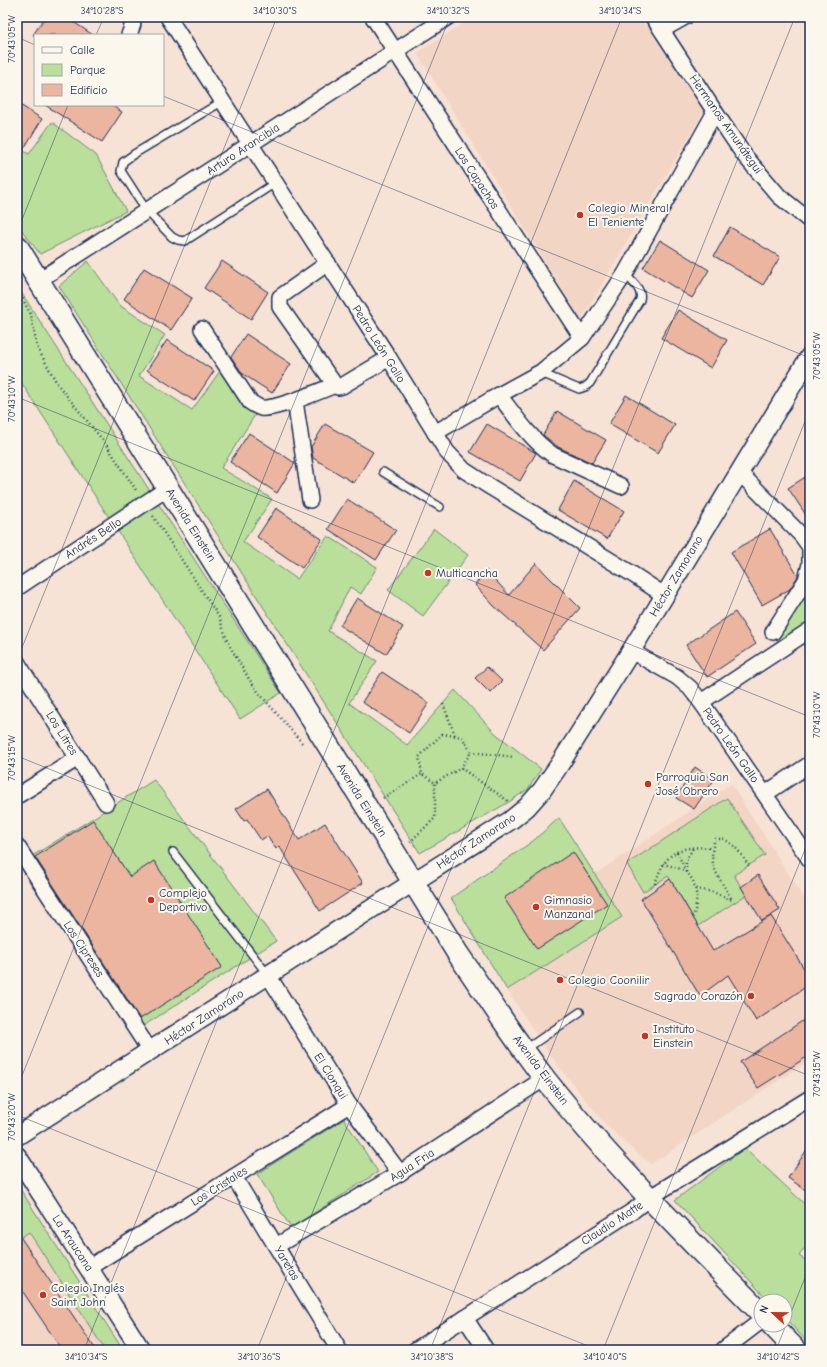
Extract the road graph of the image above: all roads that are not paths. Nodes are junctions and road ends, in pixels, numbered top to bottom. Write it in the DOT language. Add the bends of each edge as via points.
graph roads {
  1 [pos="129,17"];
  2 [pos="168,17"];
  3 [pos="373,17"];
  4 [pos="448,17"];
  5 [pos="653,17"];
  6 [pos="684,17"];
  7 [pos="662,30"];
  8 [pos="129,34"];
  9 [pos="395,51"];
  10 [pos="223,101"];
  11 [pos="715,112"];
  12 [pos="250,144"];
  13 [pos="275,183"];
  14 [pos="147,211"];
  15 [pos="810,221"];
  16 [pos="17,246"];
  17 [pos="328,263"];
  18 [pos="625,274"];
  19 [pos="39,280"];
  20 [pos="202,329"];
  21 [pos="582,338"];
  22 [pos="810,356"];
  23 [pos="389,358"];
  24 [pos="541,372"];
  25 [pos="335,386"];
  26 [pos="499,395"];
  27 [pos="295,401"];
  28 [pos="435,433"];
  29 [pos="383,472"];
  30 [pos="739,472"];
  31 [pos="621,486"];
  32 [pos="168,488"];
  33 [pos="310,500"];
  34 [pos="440,507"];
  35 [pos="810,547"];
  36 [pos="810,550"];
  37 [pos="17,588"];
  38 [pos="664,595"];
  39 [pos="810,630"];
  40 [pos="774,632"];
  41 [pos="631,651"];
  42 [pos="17,662"];
  43 [pos="701,702"];
  44 [pos="78,758"];
  45 [pos="810,764"];
  46 [pos="765,794"];
  47 [pos="17,796"];
  48 [pos="106,803"];
  49 [pos="17,846"];
  50 [pos="173,852"];
  51 [pos="810,860"];
  52 [pos="413,882"];
  53 [pos="268,975"];
  54 [pos="580,1012"];
  55 [pos="524,1050"];
  56 [pos="150,1051"];
  57 [pos="545,1078"];
  58 [pos="810,1098"];
  59 [pos="349,1104"];
  60 [pos="17,1136"];
  61 [pos="17,1156"];
  62 [pos="400,1173"];
  63 [pos="234,1177"];
  64 [pos="649,1198"];
  65 [pos="276,1246"];
  66 [pos="88,1268"];
  67 [pos="753,1305"];
  68 [pos="466,1318"];
  69 [pos="753,1327"];
  70 [pos="780,1333"];
  71 [pos="141,1350"];
  72 [pos="339,1350"];
  73 [pos="415,1350"];
  74 [pos="486,1350"];
  75 [pos="723,1350"];
  76 [pos="796,1350"];
  1 -- 8 [label="street" via="133,24"];
  2 -- 10 [label="street, Pedro León Gallo"];
  3 -- 9 [label="street, Los Capachos"];
  4 -- 9 [label="street, Arturo Arancibia"];
  5 -- 7 [label="street, Hermanos Amunátegui"];
  6 -- 7 [label="street"];
  7 -- 11 [label="street, Hermanos Amunátegui"];
  9 -- 12 [label="street, Arturo Arancibia"];
  9 -- 21 [label="street, Los Capachos"];
  10 -- 12 [label="street, Pedro León Gallo"];
  10 -- 14 [label="lane" via="123,162 121,171"];
  11 -- 15 [label="street, Hermanos Amunátegui" via="744,155 779,196"];
  11 -- 18 [label="street"];
  12 -- 13 [label="street, Pedro León Gallo"];
  12 -- 14 [label="street, Arturo Arancibia"];
  13 -- 14 [label="lane" via="185,241 172,237"];
  13 -- 17 [label="street, Pedro León Gallo"];
  14 -- 19 [label="street, Arturo Arancibia"];
  16 -- 19 [label="main road, Avenida Einstein"];
  17 -- 23 [label="street, Pedro León Gallo"];
  17 -- 25 [label="street" via="280,297 279,302"];
  18 -- 21 [label="street"];
  18 -- 24 [label="lane" via="640,290 642,296 590,383 579,389"];
  19 -- 32 [label="main road, Avenida Einstein"];
  20 -- 27 [label="street" via="250,402 260,408"];
  21 -- 24 [label="street"];
  22 -- 30 [label="street, Héctor Zamorano"];
  23 -- 25 [label="street" via="342,386"];
  23 -- 28 [label="street, Pedro León Gallo"];
  24 -- 26 [label="street"];
  25 -- 27 [label="street"];
  26 -- 28 [label="street"];
  26 -- 31 [label="street" via="537,443 546,450"];
  27 -- 33 [label="street"];
  28 -- 38 [label="street, Pedro León Gallo" via="447,452 464,470"];
  29 -- 34 [label="lane"];
  30 -- 35 [label="street"];
  30 -- 38 [label="street, Héctor Zamorano"];
  32 -- 37 [label="street, Andrés Bello"];
  32 -- 52 [label="main road, Avenida Einstein"];
  36 -- 40 [label="street" via="806,580"];
  38 -- 41 [label="street, Héctor Zamorano"];
  39 -- 43 [label="street"];
  41 -- 43 [label="street, Pedro León Gallo" via="677,677"];
  41 -- 52 [label="street, Héctor Zamorano" via="558,767 527,807 511,820"];
  42 -- 44 [label="street, Los Litres"];
  43 -- 46 [label="street, Pedro León Gallo"];
  44 -- 47 [label="street"];
  44 -- 48 [label="street, Los Litres"];
  45 -- 46 [label="street"];
  46 -- 51 [label="street, Pedro León Gallo"];
  49 -- 56 [label="street, Los Cipreses"];
  50 -- 53 [label="lane"];
  52 -- 53 [label="street, Héctor Zamorano"];
  52 -- 55 [label="main road, Avenida Einstein" via="458,954"];
  53 -- 56 [label="street, Héctor Zamorano"];
  53 -- 59 [label="street, El Clonqui"];
  54 -- 55 [label="lane"];
  55 -- 57 [label="main road, Avenida Einstein"];
  56 -- 60 [label="street, Héctor Zamorano"];
  57 -- 62 [label="street, Agua Fria"];
  57 -- 64 [label="main road, Avenida Einstein"];
  58 -- 64 [label="street, Claudio Matte"];
  59 -- 62 [label="street, El Clonqui"];
  59 -- 63 [label="street, Los Cristales"];
  61 -- 66 [label="street, La Araucana"];
  62 -- 65 [label="street, Agua Fria"];
  63 -- 65 [label="street, Yaretas"];
  63 -- 66 [label="street, Los Cristales"];
  64 -- 67 [label="main road, Avenida Einstein"];
  64 -- 68 [label="street, Claudio Matte"];
  65 -- 72 [label="street, Yaretas"];
  66 -- 71 [label="street, La Araucana"];
  68 -- 73 [label="street, Claudio Matte"];
  68 -- 74 [label="street"];
  69 -- 75 [label="street"];
  70 -- 76 [label="main road"];
}
